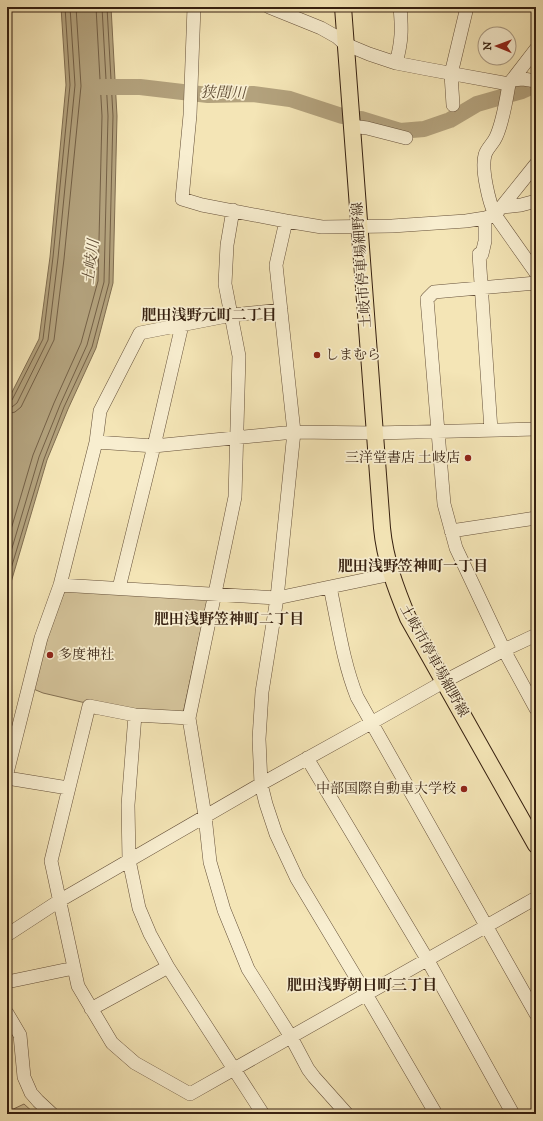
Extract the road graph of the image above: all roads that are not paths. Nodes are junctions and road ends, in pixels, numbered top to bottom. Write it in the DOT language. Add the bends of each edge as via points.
graph roads {
  1 [pos="194,7"];
  2 [pos="269,7"];
  3 [pos="343,7"];
  4 [pos="400,7"];
  5 [pos="466,7"];
  6 [pos="345,44"];
  7 [pos="536,49"];
  8 [pos="396,63"];
  9 [pos="451,74"];
  10 [pos="533,81"];
  11 [pos="509,88"];
  12 [pos="453,105"];
  13 [pos="351,126"];
  14 [pos="406,138"];
  15 [pos="536,164"];
  16 [pos="536,201"];
  17 [pos="233,210"];
  18 [pos="494,214"];
  19 [pos="286,221"];
  20 [pos="360,228"];
  21 [pos="534,265"];
  22 [pos="536,283"];
  23 [pos="482,288"];
  24 [pos="281,310"];
  25 [pos="232,316"];
  26 [pos="182,325"];
  27 [pos="536,429"];
  28 [pos="491,430"];
  29 [pos="437,431"];
  30 [pos="294,432"];
  31 [pos="375,433"];
  32 [pos="236,438"];
  33 [pos="96,442"];
  34 [pos="154,446"];
  35 [pos="536,518"];
  36 [pos="451,531"];
  37 [pos="392,574"];
  38 [pos="60,585"];
  39 [pos="330,587"];
  40 [pos="119,588"];
  41 [pos="215,594"];
  42 [pos="277,598"];
  43 [pos="536,635"];
  44 [pos="504,650"];
  45 [pos="445,681"];
  46 [pos="536,709"];
  47 [pos="135,715"];
  48 [pos="189,718"];
  49 [pos="371,723"];
  50 [pos="307,758"];
  51 [pos="7,773"];
  52 [pos="7,778"];
  53 [pos="261,784"];
  54 [pos="68,788"];
  55 [pos="205,816"];
  56 [pos="536,845"];
  57 [pos="129,860"];
  58 [pos="536,898"];
  59 [pos="59,901"];
  60 [pos="486,926"];
  61 [pos="7,935"];
  62 [pos="427,959"];
  63 [pos="168,967"];
  64 [pos="74,968"];
  65 [pos="7,982"];
  66 [pos="366,994"];
  67 [pos="91,1008"];
  68 [pos="7,1013"];
  69 [pos="536,1014"];
  70 [pos="291,1037"];
  71 [pos="234,1069"];
  72 [pos="52,1114"];
  73 [pos="263,1114"];
  74 [pos="347,1114"];
  75 [pos="436,1114"];
  76 [pos="513,1114"];
  1 -- 17 [label="street" via="190,115 182,199"];
  2 -- 6 [label="street" via="321,28"];
  3 -- 6 [label="main road, 土岐市停車場細野線"];
  4 -- 8 [label="street" via="402,31"];
  5 -- 9 [label="street"];
  6 -- 8 [label="street"];
  6 -- 13 [label="main road, 土岐市停車場細野線"];
  7 -- 11 [label="street"];
  8 -- 9 [label="street"];
  9 -- 11 [label="street"];
  9 -- 12 [label="street"];
  10 -- 11 [label="street"];
  11 -- 18 [label="street" via="496,138 487,149 483,163 490,206"];
  13 -- 14 [label="street"];
  13 -- 20 [label="main road, 土岐市停車場細野線"];
  15 -- 18 [label="street"];
  16 -- 18 [label="street"];
  17 -- 19 [label="street"];
  17 -- 25 [label="street" via="227,244 225,284"];
  18 -- 20 [label="street" via="459,221"];
  18 -- 21 [label="street"];
  18 -- 23 [label="street" via="482,254 479,254"];
  19 -- 20 [label="street" via="322,227"];
  19 -- 24 [label="street" via="276,265"];
  20 -- 31 [label="main road, 土岐市停車場細野線"];
  22 -- 23 [label="street"];
  23 -- 28 [label="street"];
  23 -- 29 [label="street" via="434,292 427,299"];
  24 -- 25 [label="street"];
  24 -- 30 [label="street"];
  25 -- 26 [label="street"];
  25 -- 32 [label="street" via="239,356"];
  26 -- 33 [label="street" via="140,333 100,411"];
  26 -- 34 [label="street"];
  27 -- 28 [label="street"];
  28 -- 29 [label="street"];
  29 -- 31 [label="street"];
  29 -- 36 [label="street" via="444,504"];
  30 -- 31 [label="street"];
  30 -- 32 [label="street"];
  30 -- 42 [label="street"];
  31 -- 37 [label="main road, 土岐市停車場細野線" via="383,540"];
  32 -- 34 [label="street"];
  32 -- 41 [label="street" via="234,496"];
  33 -- 34 [label="street"];
  33 -- 38 [label="street"];
  34 -- 40 [label="street"];
  35 -- 36 [label="street"];
  36 -- 44 [label="street" via="456,548"];
  37 -- 39 [label="street"];
  37 -- 45 [label="main road, 土岐市停車場細野線" via="408,618"];
  38 -- 40 [label="street"];
  38 -- 51 [label="street" via="41,638"];
  39 -- 42 [label="street"];
  39 -- 49 [label="street" via="350,680"];
  40 -- 41 [label="street"];
  41 -- 42 [label="street"];
  41 -- 48 [label="street"];
  42 -- 53 [label="street" via="262,692 259,739"];
  43 -- 44 [label="street"];
  44 -- 45 [label="street"];
  44 -- 46 [label="street"];
  45 -- 49 [label="street"];
  45 -- 56 [label="main road, 土岐市停車場細野線"];
  47 -- 48 [label="street"];
  47 -- 54 [label="street" via="90,706"];
  47 -- 57 [label="street" via="128,805"];
  48 -- 55 [label="street"];
  49 -- 50 [label="street"];
  49 -- 60 [label="street"];
  50 -- 53 [label="street"];
  50 -- 62 [label="street"];
  52 -- 54 [label="street"];
  53 -- 55 [label="street"];
  53 -- 66 [label="street" via="276,834 297,879"];
  54 -- 59 [label="street" via="51,861"];
  55 -- 57 [label="street"];
  55 -- 70 [label="street" via="210,862 224,910 248,969"];
  57 -- 59 [label="street"];
  57 -- 63 [label="street" via="139,908"];
  58 -- 60 [label="street"];
  59 -- 61 [label="street"];
  59 -- 64 [label="street"];
  60 -- 62 [label="street"];
  60 -- 69 [label="street"];
  62 -- 66 [label="street"];
  62 -- 76 [label="street"];
  63 -- 67 [label="street"];
  63 -- 71 [label="street"];
  64 -- 65 [label="street"];
  64 -- 67 [label="street" via="78,986"];
  66 -- 70 [label="street"];
  66 -- 75 [label="street"];
  67 -- 71 [label="street" via="112,1043 135,1063 190,1094"];
  68 -- 72 [label="street" via="20,1035 24,1078 31,1093"];
  70 -- 71 [label="street"];
  70 -- 74 [label="street" via="314,1077"];
  71 -- 73 [label="street"];
}
